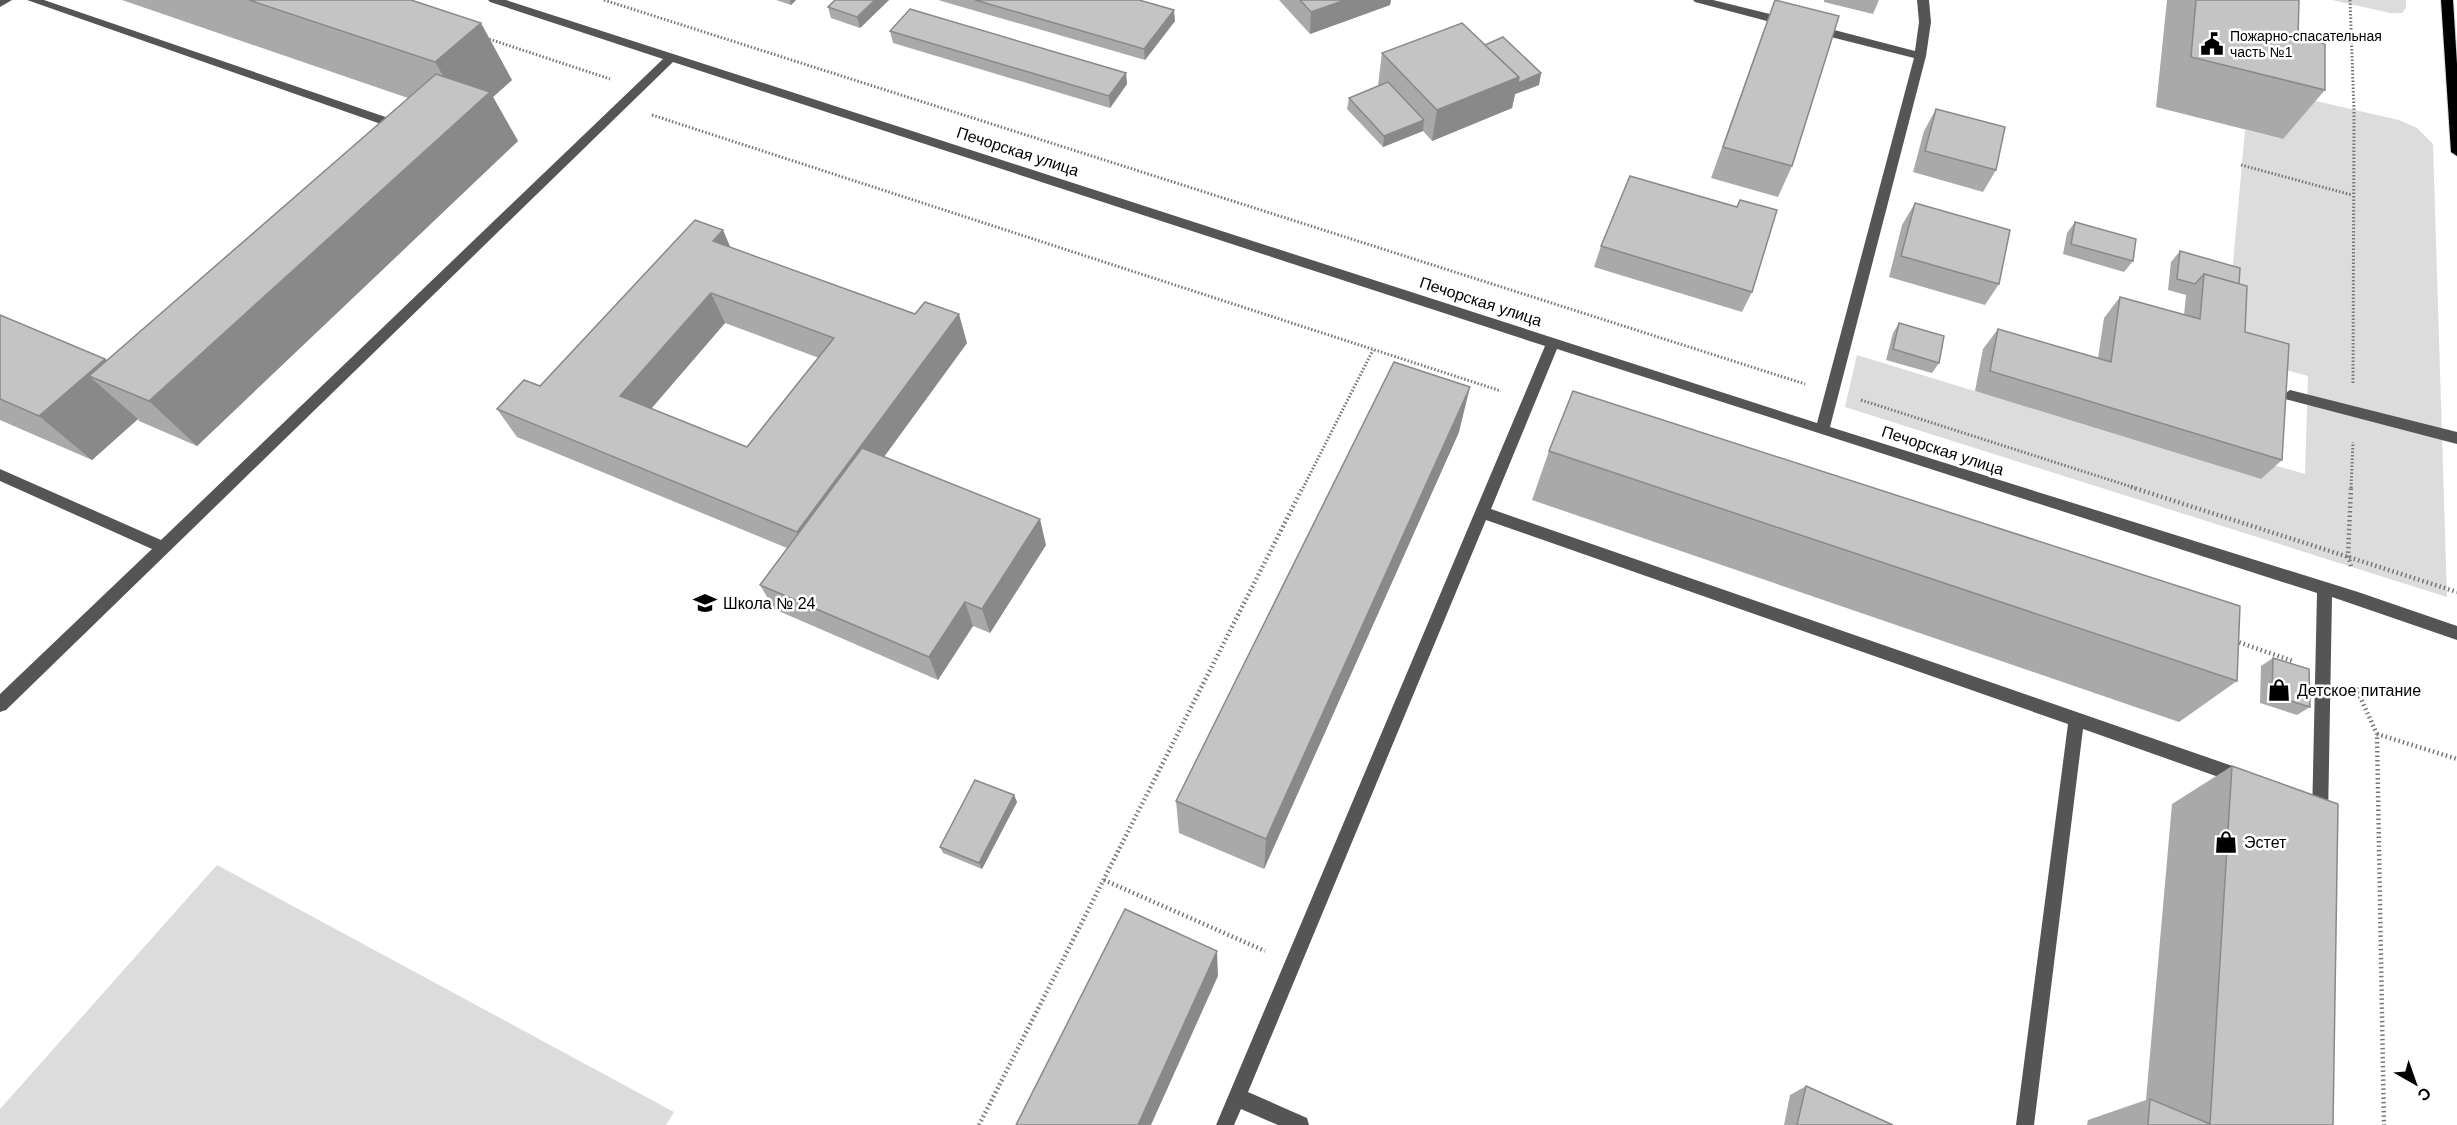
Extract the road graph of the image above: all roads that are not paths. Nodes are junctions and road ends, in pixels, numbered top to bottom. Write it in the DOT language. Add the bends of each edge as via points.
graph roads {
  1 [pos="6,0"];
  2 [pos="33,0"];
  3 [pos="494,0"];
  4 [pos="1699,0"];
  5 [pos="1923,0"];
  6 [pos="2447,0"];
  7 [pos="0,4"];
  8 [pos="1920,56"];
  9 [pos="671,57"];
  10 [pos="414,131"];
  11 [pos="2457,152"];
  12 [pos="1553,343"];
  13 [pos="2290,395"];
  14 [pos="1822,430"];
  15 [pos="2457,438"];
  16 [pos="0,475"];
  17 [pos="1482,512"];
  18 [pos="163,547"];
  19 [pos="2325,590"];
  20 [pos="2457,633"];
  21 [pos="0,705"];
  22 [pos="2076,721"];
  23 [pos="2256,782"];
  24 [pos="2319,840"];
  25 [pos="1237,1097"];
  26 [pos="1226,1125"];
  27 [pos="1300,1125"];
  28 [pos="2025,1125"];
  1 -- 7 [label="street"];
  2 -- 10 [label="street"];
  3 -- 9 [label="street, Печорская улица"];
  4 -- 8 [label="street"];
  5 -- 8 [label="street" via="1925,22"];
  6 -- 11 [label="main road"];
  8 -- 14 [label="street"];
  9 -- 12 [label="street, Печорская улица"];
  9 -- 18 [label="street"];
  12 -- 14 [label="street, Печорская улица"];
  12 -- 17 [label="street"];
  13 -- 15 [label="street"];
  14 -- 19 [label="street, Печорская улица"];
  16 -- 18 [label="street"];
  17 -- 22 [label="street"];
  17 -- 25 [label="street"];
  18 -- 21 [label="street"];
  19 -- 20 [label="street, Печорская улица"];
  19 -- 24 [label="street" via="2315,802"];
  22 -- 23 [label="street"];
  22 -- 28 [label="street"];
  25 -- 26 [label="street"];
  25 -- 27 [label="street"];
}
